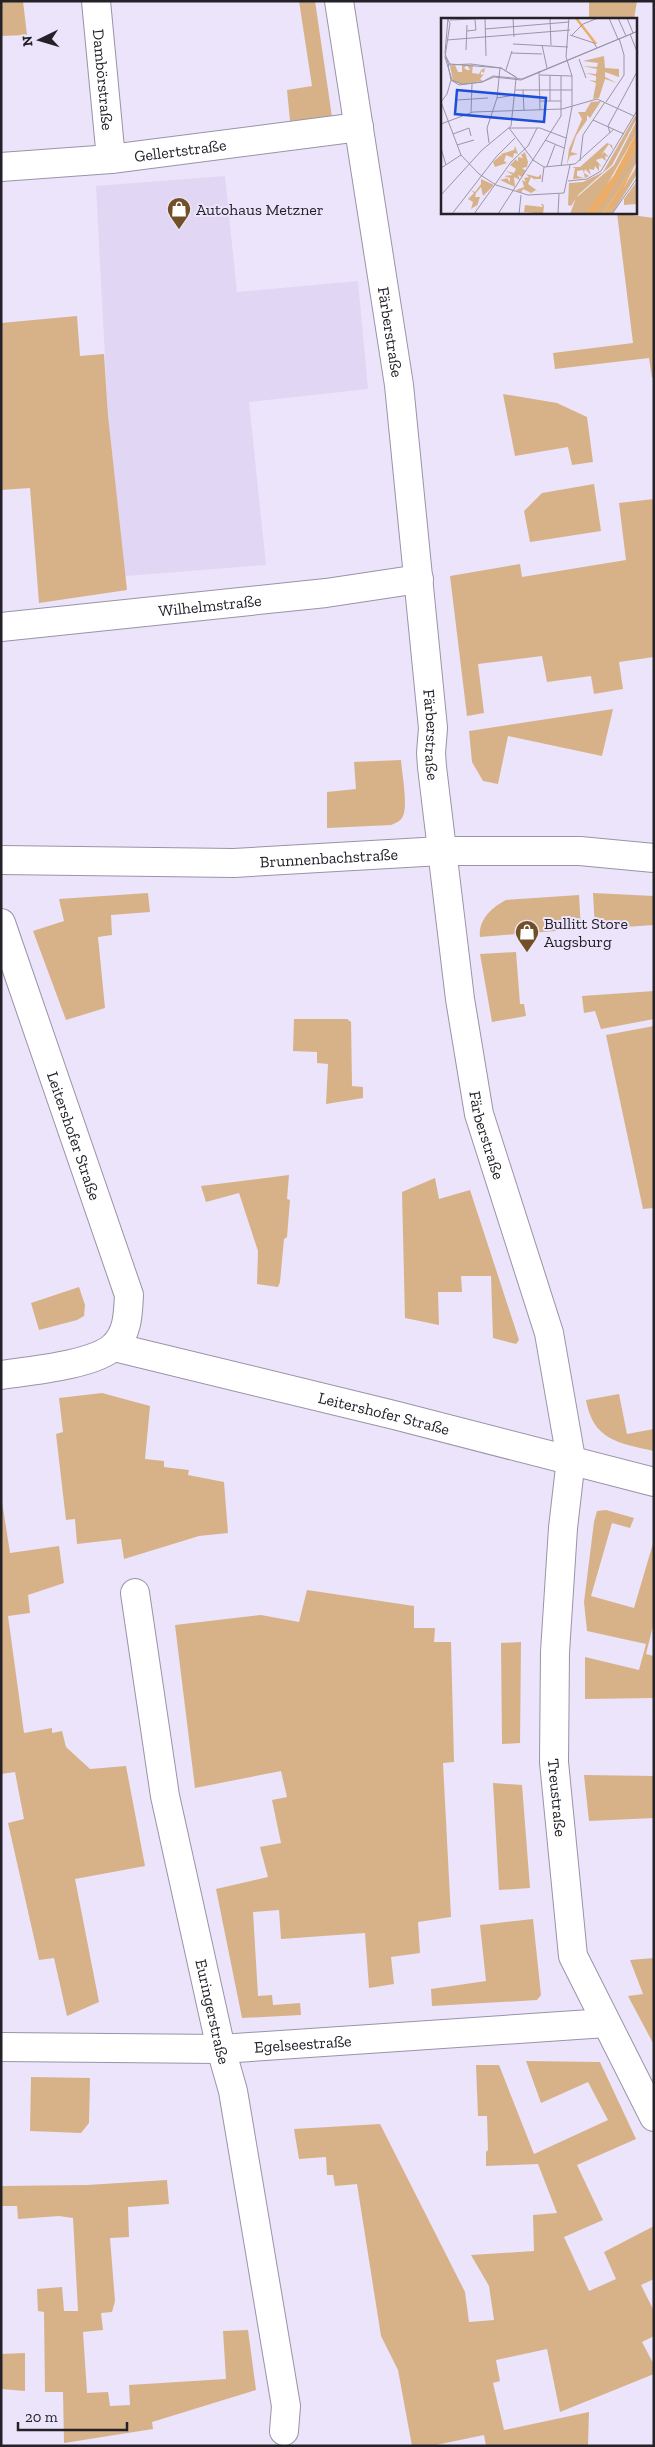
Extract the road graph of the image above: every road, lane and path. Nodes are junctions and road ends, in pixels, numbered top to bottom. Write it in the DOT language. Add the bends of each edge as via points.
graph roads {
  1 [pos="96,1"];
  2 [pos="339,1"];
  3 [pos="359,127"];
  4 [pos="111,159"];
  5 [pos="1,167"];
  6 [pos="419,579"];
  7 [pos="1,628"];
  8 [pos="441,851"];
  9 [pos="654,858"];
  10 [pos="1,860"];
  11 [pos="1,923"];
  12 [pos="114,1346"];
  13 [pos="1,1375"];
  14 [pos="570,1459"];
  15 [pos="654,1482"];
  16 [pos="135,1593"];
  17 [pos="606,2023"];
  18 [pos="1,2047"];
  19 [pos="220,2049"];
  20 [pos="654,2117"];
  21 [pos="284,2431"];
  1 -- 4 [label="street, Dambörstraße"];
  2 -- 3 [label="street, Färberstraße"];
  3 -- 4 [label="street, Gellertstraße"];
  3 -- 6 [label="street, Färberstraße" via="399,385"];
  4 -- 5 [label="street, Gellertstraße"];
  6 -- 7 [label="street, Wilhelmstraße" via="326,593"];
  6 -- 8 [label="street, Färberstraße" via="434,728 431,752"];
  8 -- 9 [label="street, Brunnenbachstraße" via="580,851"];
  8 -- 10 [label="street, Brunnenbachstraße" via="234,863"];
  8 -- 14 [label="street, Färberstraße" via="479,1114 549,1334"];
  11 -- 12 [label="street, Leitershofer Straße" via="129,1295 128,1324"];
  12 -- 13 [label="street" via="86,1360"];
  12 -- 14 [label="street, Leitershofer Straße"];
  14 -- 15 [label="street, Leitershofer Straße"];
  14 -- 17 [label="street, Treustraße" via="555,1652 554,1762 573,1956"];
  16 -- 19 [label="street, Euringerstraße" via="165,1796"];
  17 -- 19 [label="street, Egelseestraße"];
  17 -- 20 [label="street, Treustraße"];
  18 -- 19 [label="street, Egelseestraße"];
  19 -- 21 [label="street, Euringerstraße" via="233,2091 286,2406"];
}
